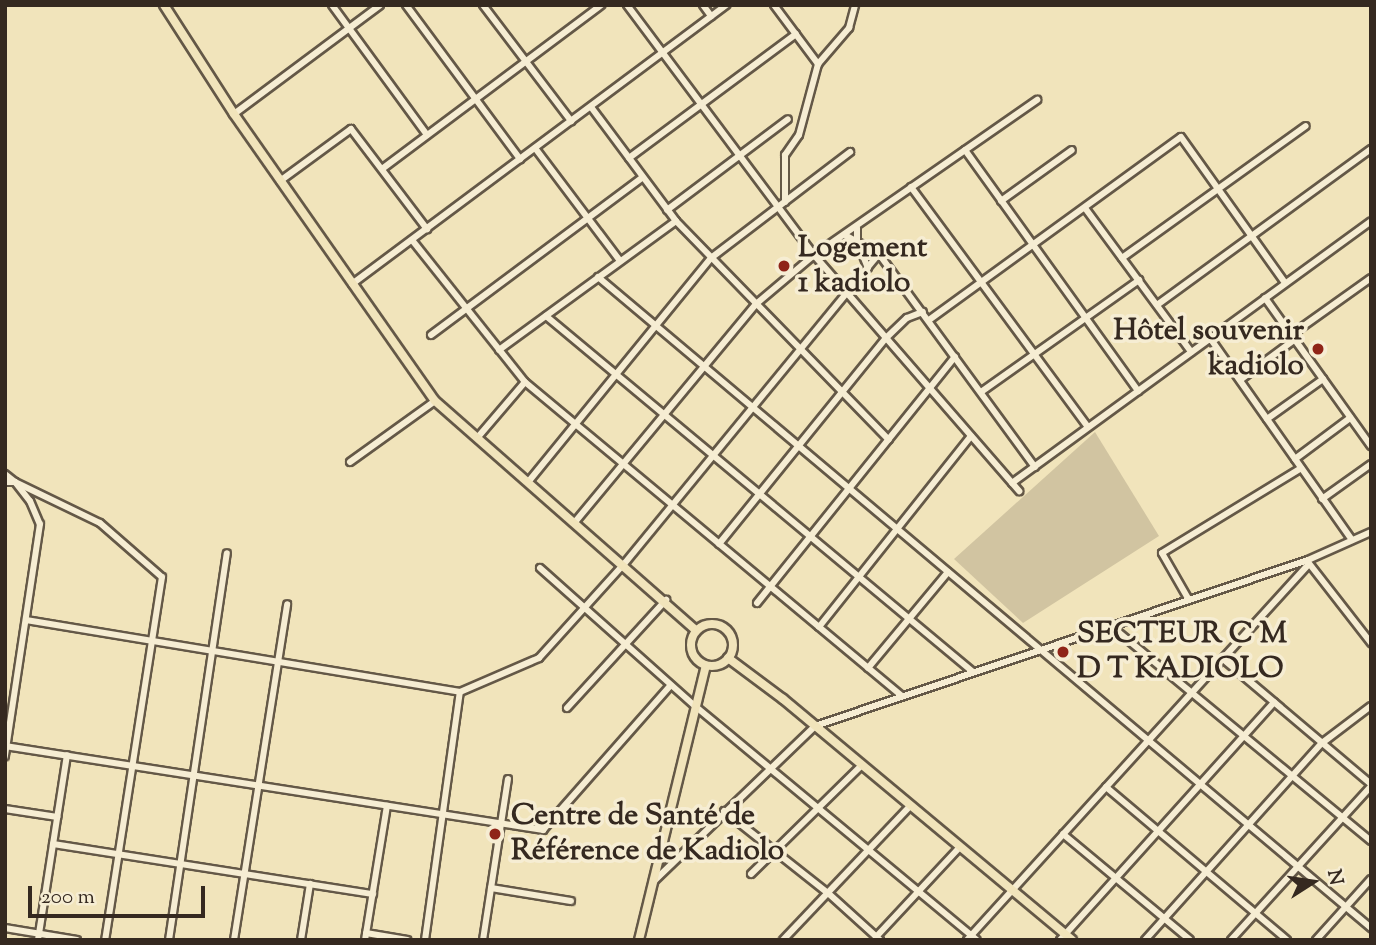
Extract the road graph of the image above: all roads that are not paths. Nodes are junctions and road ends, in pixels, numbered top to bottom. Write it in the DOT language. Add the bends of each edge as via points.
graph roads {
  1 [pos="164,5"];
  2 [pos="332,5"];
  3 [pos="380,5"];
  4 [pos="406,5"];
  5 [pos="601,5"];
  6 [pos="627,5"];
  7 [pos="703,5"];
  8 [pos="726,5"];
  9 [pos="774,5"];
  10 [pos="855,5"];
  11 [pos="485,6"];
  12 [pos="711,16"];
  13 [pos="349,29"];
  14 [pos="796,34"];
  15 [pos="663,53"];
  16 [pos="526,61"];
  17 [pos="818,64"];
  18 [pos="475,99"];
  19 [pos="1037,100"];
  20 [pos="701,104"];
  21 [pos="591,107"];
  22 [pos="234,114"];
  23 [pos="788,119"];
  24 [pos="571,121"];
  25 [pos="1306,126"];
  26 [pos="427,135"];
  27 [pos="535,148"];
  28 [pos="1371,149"];
  29 [pos="964,150"];
  30 [pos="1072,150"];
  31 [pos="850,152"];
  32 [pos="740,155"];
  33 [pos="629,158"];
  34 [pos="520,159"];
  35 [pos="382,169"];
  36 [pos="643,177"];
  37 [pos="280,181"];
  38 [pos="911,187"];
  39 [pos="1218,189"];
  40 [pos="1001,201"];
  41 [pos="785,202"];
  42 [pos="778,207"];
  43 [pos="1085,208"];
  44 [pos="667,210"];
  45 [pos="588,218"];
  46 [pos="676,221"];
  47 [pos="1371,221"];
  48 [pos="858,226"];
  49 [pos="427,229"];
  50 [pos="845,235"];
  51 [pos="1251,236"];
  52 [pos="412,240"];
  53 [pos="857,241"];
  54 [pos="1033,245"];
  55 [pos="880,254"];
  56 [pos="814,255"];
  57 [pos="711,258"];
  58 [pos="1122,258"];
  59 [pos="620,261"];
  60 [pos="868,268"];
  61 [pos="598,277"];
  62 [pos="1371,278"];
  63 [pos="1139,281"];
  64 [pos="981,282"];
  65 [pos="1285,283"];
  66 [pos="352,284"];
  67 [pos="848,293"];
  68 [pos="1265,298"];
  69 [pos="756,304"];
  70 [pos="1157,305"];
  71 [pos="466,309"];
  72 [pos="923,312"];
  73 [pos="546,316"];
  74 [pos="1085,318"];
  75 [pos="929,320"];
  76 [pos="656,326"];
  77 [pos="431,335"];
  78 [pos="887,338"];
  79 [pos="1210,338"];
  80 [pos="1293,338"];
  81 [pos="499,350"];
  82 [pos="801,350"];
  83 [pos="1191,352"];
  84 [pos="1034,354"];
  85 [pos="956,357"];
  86 [pos="704,367"];
  87 [pos="616,374"];
  88 [pos="1323,379"];
  89 [pos="1240,380"];
  90 [pos="525,382"];
  91 [pos="930,388"];
  92 [pos="1138,391"];
  93 [pos="842,392"];
  94 [pos="981,392"];
  95 [pos="435,401"];
  96 [pos="753,408"];
  97 [pos="664,415"];
  98 [pos="1350,418"];
  99 [pos="1267,419"];
  100 [pos="575,425"];
  101 [pos="1088,427"];
  102 [pos="971,436"];
  103 [pos="478,437"];
  104 [pos="889,440"];
  105 [pos="799,446"];
  106 [pos="1371,446"];
  107 [pos="713,455"];
  108 [pos="1295,459"];
  109 [pos="350,462"];
  110 [pos="623,464"];
  111 [pos="1371,464"];
  112 [pos="1035,467"];
  113 [pos="1301,467"];
  114 [pos="5,474"];
  115 [pos="529,481"];
  116 [pos="5,482"];
  117 [pos="15,482"];
  118 [pos="1012,483"];
  119 [pos="849,489"];
  120 [pos="1019,491"];
  121 [pos="759,494"];
  122 [pos="1322,499"];
  123 [pos="672,505"];
  124 [pos="575,522"];
  125 [pos="897,529"];
  126 [pos="1371,532"];
  127 [pos="810,536"];
  128 [pos="1352,540"];
  129 [pos="719,544"];
  130 [pos="227,553"];
  131 [pos="1308,563"];
  132 [pos="624,564"];
  133 [pos="540,568"];
  134 [pos="948,572"];
  135 [pos="859,577"];
  136 [pos="770,587"];
  137 [pos="666,600"];
  138 [pos="1189,600"];
  139 [pos="757,603"];
  140 [pos="286,604"];
  141 [pos="584,608"];
  142 [pos="909,619"];
  143 [pos="26,620"];
  144 [pos="1111,626"];
  145 [pos="819,627"];
  146 [pos="696,630"];
  147 [pos="152,641"];
  148 [pos="1371,643"];
  149 [pos="626,644"];
  150 [pos="1040,650"];
  151 [pos="212,651"];
  152 [pos="729,658"];
  153 [pos="1223,659"];
  154 [pos="278,662"];
  155 [pos="706,666"];
  156 [pos="868,668"];
  157 [pos="973,672"];
  158 [pos="671,685"];
  159 [pos="460,692"];
  160 [pos="1192,693"];
  161 [pos="902,696"];
  162 [pos="1274,702"];
  163 [pos="695,706"];
  164 [pos="1371,706"];
  165 [pos="567,708"];
  166 [pos="815,726"];
  167 [pos="1244,736"];
  168 [pos="1148,741"];
  169 [pos="1322,743"];
  170 [pos="6,746"];
  171 [pos="67,755"];
  172 [pos="5,756"];
  173 [pos="862,765"];
  174 [pos="132,766"];
  175 [pos="770,768"];
  176 [pos="194,775"];
  177 [pos="1292,776"];
  178 [pos="508,779"];
  179 [pos="1200,785"];
  180 [pos="1371,785"];
  181 [pos="258,786"];
  182 [pos="1107,787"];
  183 [pos="911,805"];
  184 [pos="387,806"];
  185 [pos="818,807"];
  186 [pos="5,809"];
  187 [pos="724,811"];
  188 [pos="443,815"];
  189 [pos="57,817"];
  190 [pos="1342,817"];
  191 [pos="501,824"];
  192 [pos="1248,825"];
  193 [pos="1158,831"];
  194 [pos="1063,834"];
  195 [pos="1371,841"];
  196 [pos="53,844"];
  197 [pos="960,847"];
  198 [pos="869,849"];
  199 [pos="774,851"];
  200 [pos="119,854"];
  201 [pos="180,864"];
  202 [pos="1298,866"];
  203 [pos="1206,872"];
  204 [pos="751,873"];
  205 [pos="244,874"];
  206 [pos="1116,878"];
  207 [pos="1371,879"];
  208 [pos="652,883"];
  209 [pos="310,884"];
  210 [pos="491,888"];
  211 [pos="1012,890"];
  212 [pos="919,891"];
  213 [pos="828,893"];
  214 [pos="373,894"];
  215 [pos="572,901"];
  216 [pos="1346,907"];
  217 [pos="1255,913"];
  218 [pos="1164,918"];
  219 [pos="5,928"];
  220 [pos="1371,928"];
  221 [pos="366,936"];
  222 [pos="39,937"];
  223 [pos="972,938"];
  224 [pos="1066,938"];
  225 [pos="876,939"];
  226 [pos="77,940"];
  227 [pos="105,940"];
  228 [pos="169,940"];
  229 [pos="234,940"];
  230 [pos="301,940"];
  231 [pos="407,940"];
  232 [pos="425,940"];
  233 [pos="483,940"];
  234 [pos="639,940"];
  235 [pos="783,940"];
  236 [pos="1145,940"];
  237 [pos="1190,940"];
  238 [pos="1231,940"];
  239 [pos="1287,940"];
  240 [pos="1316,940"];
  1 -- 22 [label="main road"];
  2 -- 13 [label="street"];
  3 -- 13 [label="street"];
  4 -- 18 [label="street"];
  5 -- 16 [label="street"];
  6 -- 15 [label="street"];
  7 -- 12 [label="street"];
  8 -- 12 [label="street"];
  9 -- 14 [label="street"];
  10 -- 17 [label="street" via="849,28"];
  11 -- 16 [label="street"];
  12 -- 15 [label="street"];
  13 -- 22 [label="street"];
  13 -- 26 [label="street"];
  14 -- 17 [label="street"];
  14 -- 20 [label="street"];
  15 -- 20 [label="street"];
  15 -- 21 [label="street"];
  16 -- 18 [label="street"];
  16 -- 24 [label="street"];
  17 -- 41 [label="street" via="799,135 785,155"];
  18 -- 26 [label="street"];
  18 -- 34 [label="street"];
  19 -- 29 [label="street"];
  20 -- 32 [label="street"];
  20 -- 33 [label="street"];
  21 -- 24 [label="street"];
  21 -- 33 [label="street"];
  22 -- 37 [label="main road"];
  23 -- 32 [label="street"];
  24 -- 27 [label="street"];
  25 -- 39 [label="street"];
  26 -- 35 [label="street"];
  27 -- 34 [label="street"];
  27 -- 45 [label="street"];
  28 -- 51 [label="street"];
  29 -- 38 [label="street"];
  29 -- 40 [label="street"];
  30 -- 40 [label="street"];
  31 -- 41 [label="street"];
  32 -- 42 [label="street"];
  32 -- 44 [label="street"];
  33 -- 36 [label="street"];
  34 -- 49 [label="street"];
  35 -- 37 [label="street" via="351,129"];
  35 -- 49 [label="street"];
  36 -- 44 [label="street"];
  36 -- 45 [label="street"];
  37 -- 66 [label="main road"];
  38 -- 48 [label="street"];
  38 -- 64 [label="street"];
  39 -- 43 [label="street" via="1181,137"];
  39 -- 51 [label="street"];
  39 -- 58 [label="street"];
  40 -- 54 [label="street"];
  41 -- 42 [label="street"];
  42 -- 56 [label="street"];
  42 -- 57 [label="street"];
  43 -- 54 [label="street"];
  43 -- 58 [label="street"];
  44 -- 46 [label="street"];
  45 -- 59 [label="street"];
  45 -- 71 [label="street"];
  46 -- 57 [label="street"];
  46 -- 59 [label="street"];
  47 -- 65 [label="street"];
  48 -- 50 [label="street"];
  48 -- 53 [label="street"];
  49 -- 52 [label="street"];
  50 -- 53 [label="street"];
  50 -- 56 [label="street"];
  51 -- 65 [label="street"];
  51 -- 70 [label="street"];
  52 -- 66 [label="street"];
  52 -- 71 [label="street"];
  53 -- 55 [label="street"];
  53 -- 60 [label="street"];
  54 -- 64 [label="street"];
  54 -- 74 [label="street"];
  55 -- 60 [label="street"];
  55 -- 72 [label="street"];
  56 -- 67 [label="street"];
  56 -- 69 [label="street"];
  57 -- 69 [label="street"];
  57 -- 76 [label="street"];
  58 -- 63 [label="street"];
  59 -- 61 [label="street"];
  60 -- 67 [label="street"];
  61 -- 73 [label="street"];
  61 -- 76 [label="street"];
  62 -- 80 [label="street"];
  63 -- 70 [label="street"];
  63 -- 74 [label="street"];
  64 -- 75 [label="street"];
  64 -- 84 [label="street"];
  65 -- 68 [label="street"];
  66 -- 95 [label="main road"];
  67 -- 78 [label="street"];
  67 -- 82 [label="street"];
  68 -- 79 [label="street"];
  68 -- 80 [label="street"];
  69 -- 82 [label="street"];
  69 -- 86 [label="street"];
  70 -- 83 [label="street"];
  71 -- 77 [label="street"];
  71 -- 81 [label="street"];
  72 -- 75 [label="street"];
  72 -- 78 [label="street" via="907,318"];
  73 -- 81 [label="street"];
  73 -- 87 [label="street"];
  74 -- 84 [label="street"];
  74 -- 92 [label="street"];
  75 -- 85 [label="street"];
  76 -- 86 [label="street"];
  76 -- 87 [label="street"];
  78 -- 91 [label="street"];
  78 -- 93 [label="street"];
  79 -- 83 [label="street"];
  79 -- 89 [label="street"];
  80 -- 88 [label="street"];
  80 -- 89 [label="street"];
  81 -- 90 [label="street"];
  82 -- 93 [label="street"];
  82 -- 96 [label="street"];
  83 -- 92 [label="street"];
  84 -- 94 [label="street"];
  84 -- 101 [label="street"];
  85 -- 91 [label="street"];
  85 -- 94 [label="street"];
  86 -- 96 [label="street"];
  86 -- 97 [label="street"];
  87 -- 97 [label="street"];
  87 -- 100 [label="street"];
  88 -- 98 [label="street"];
  88 -- 99 [label="street"];
  89 -- 99 [label="street"];
  90 -- 100 [label="street"];
  90 -- 103 [label="street"];
  91 -- 102 [label="street"];
  91 -- 104 [label="street"];
  92 -- 101 [label="street"];
  93 -- 104 [label="street"];
  93 -- 105 [label="street"];
  94 -- 112 [label="street"];
  95 -- 103 [label="main road"];
  95 -- 109 [label="street"];
  96 -- 105 [label="street"];
  96 -- 107 [label="street"];
  97 -- 107 [label="street"];
  97 -- 110 [label="street"];
  98 -- 106 [label="street"];
  98 -- 108 [label="street"];
  99 -- 108 [label="street"];
  100 -- 110 [label="street"];
  100 -- 115 [label="street"];
  101 -- 112 [label="street"];
  102 -- 118 [label="street"];
  102 -- 125 [label="street"];
  103 -- 115 [label="main road"];
  104 -- 119 [label="street"];
  105 -- 119 [label="street"];
  105 -- 121 [label="street"];
  107 -- 121 [label="street"];
  107 -- 123 [label="street"];
  108 -- 113 [label="street"];
  110 -- 123 [label="street"];
  110 -- 124 [label="street"];
  111 -- 122 [label="street"];
  112 -- 118 [label="street"];
  113 -- 122 [label="street"];
  113 -- 138 [label="street" via="1161,553"];
  114 -- 117 [label="street"];
  115 -- 124 [label="main road"];
  116 -- 117 [label="street"];
  117 -- 143 [label="street" via="40,524"];
  117 -- 147 [label="street" via="100,523 162,578"];
  118 -- 120 [label="street"];
  119 -- 125 [label="street"];
  119 -- 127 [label="street"];
  121 -- 127 [label="street"];
  121 -- 129 [label="street"];
  122 -- 128 [label="street"];
  123 -- 129 [label="street"];
  123 -- 132 [label="street"];
  124 -- 132 [label="main road"];
  125 -- 134 [label="street"];
  125 -- 135 [label="street"];
  126 -- 128 [label="street"];
  127 -- 135 [label="street"];
  127 -- 136 [label="street"];
  128 -- 131 [label="street"];
  129 -- 136 [label="street"];
  130 -- 151 [label="street"];
  131 -- 138 [label="street"];
  131 -- 148 [label="street"];
  131 -- 153 [label="street"];
  132 -- 137 [label="main road"];
  132 -- 141 [label="street"];
  133 -- 141 [label="street"];
  134 -- 142 [label="street"];
  134 -- 150 [label="street"];
  135 -- 142 [label="street"];
  135 -- 145 [label="street"];
  136 -- 139 [label="street"];
  136 -- 145 [label="street"];
  137 -- 146 [label="main road"];
  137 -- 149 [label="street"];
  138 -- 144 [label="street"];
  140 -- 154 [label="street"];
  141 -- 149 [label="street"];
  141 -- 159 [label="street" via="539,658"];
  142 -- 156 [label="street"];
  142 -- 157 [label="street"];
  143 -- 147 [label="street"];
  143 -- 170 [label="street"];
  144 -- 150 [label="street"];
  144 -- 160 [label="street"];
  145 -- 156 [label="street"];
  146 -- 152 [label="main road" via="713,624 724,628 733,645"];
  146 -- 155 [label="main road" via="691,650"];
  147 -- 151 [label="street"];
  147 -- 174 [label="street"];
  149 -- 158 [label="street"];
  149 -- 165 [label="street"];
  150 -- 157 [label="street"];
  150 -- 168 [label="street"];
  151 -- 154 [label="street"];
  151 -- 176 [label="street"];
  152 -- 155 [label="main road"];
  152 -- 166 [label="main road"];
  153 -- 160 [label="street"];
  153 -- 162 [label="street"];
  154 -- 159 [label="street"];
  154 -- 181 [label="street"];
  155 -- 163 [label="main road"];
  156 -- 161 [label="street"];
  157 -- 161 [label="street"];
  158 -- 163 [label="street"];
  158 -- 191 [label="street" via="543,830"];
  159 -- 188 [label="street"];
  160 -- 167 [label="street"];
  160 -- 168 [label="street"];
  161 -- 166 [label="street"];
  162 -- 167 [label="street"];
  162 -- 169 [label="street"];
  163 -- 175 [label="street"];
  163 -- 208 [label="main road"];
  164 -- 169 [label="street"];
  166 -- 173 [label="main road"];
  166 -- 175 [label="street"];
  167 -- 177 [label="street"];
  167 -- 179 [label="street"];
  168 -- 179 [label="street"];
  168 -- 182 [label="street"];
  169 -- 177 [label="street"];
  169 -- 180 [label="street"];
  170 -- 171 [label="street"];
  170 -- 172 [label="street"];
  171 -- 174 [label="street"];
  171 -- 189 [label="street"];
  173 -- 183 [label="main road"];
  173 -- 185 [label="street"];
  174 -- 176 [label="street"];
  174 -- 200 [label="street"];
  175 -- 185 [label="street"];
  175 -- 187 [label="street"];
  176 -- 181 [label="street"];
  176 -- 201 [label="street"];
  177 -- 190 [label="street"];
  177 -- 192 [label="street"];
  178 -- 191 [label="street"];
  179 -- 192 [label="street"];
  179 -- 193 [label="street"];
  180 -- 190 [label="street"];
  181 -- 184 [label="street"];
  181 -- 205 [label="street"];
  182 -- 193 [label="street"];
  182 -- 194 [label="street"];
  183 -- 197 [label="main road"];
  183 -- 198 [label="street"];
  184 -- 188 [label="street"];
  184 -- 214 [label="street"];
  185 -- 198 [label="street"];
  185 -- 199 [label="street"];
  186 -- 189 [label="street"];
  187 -- 199 [label="street"];
  187 -- 208 [label="street"];
  188 -- 191 [label="street"];
  188 -- 232 [label="street"];
  189 -- 196 [label="street"];
  190 -- 195 [label="street"];
  190 -- 202 [label="street"];
  191 -- 210 [label="street"];
  192 -- 202 [label="street"];
  192 -- 203 [label="street"];
  193 -- 203 [label="street"];
  193 -- 206 [label="street"];
  194 -- 206 [label="street"];
  194 -- 211 [label="street"];
  196 -- 200 [label="street"];
  196 -- 222 [label="street"];
  197 -- 211 [label="main road"];
  197 -- 212 [label="street"];
  198 -- 212 [label="street"];
  198 -- 213 [label="street"];
  199 -- 204 [label="street"];
  199 -- 213 [label="street"];
  200 -- 201 [label="street"];
  200 -- 227 [label="street"];
  201 -- 205 [label="street"];
  201 -- 228 [label="street"];
  202 -- 216 [label="street"];
  202 -- 217 [label="street"];
  203 -- 217 [label="street"];
  203 -- 218 [label="street"];
  205 -- 209 [label="street"];
  205 -- 229 [label="street"];
  206 -- 218 [label="street"];
  206 -- 224 [label="street"];
  207 -- 216 [label="street"];
  208 -- 234 [label="main road"];
  209 -- 214 [label="street"];
  209 -- 230 [label="street"];
  210 -- 215 [label="street"];
  210 -- 233 [label="street"];
  211 -- 223 [label="street"];
  211 -- 224 [label="main road"];
  212 -- 223 [label="street"];
  212 -- 225 [label="street"];
  213 -- 225 [label="street"];
  213 -- 235 [label="street"];
  214 -- 221 [label="street"];
  216 -- 220 [label="street"];
  216 -- 240 [label="street"];
  217 -- 238 [label="street"];
  217 -- 239 [label="street"];
  218 -- 236 [label="street"];
  218 -- 237 [label="street"];
  219 -- 222 [label="street"];
  221 -- 231 [label="street"];
  222 -- 226 [label="street"];
}
